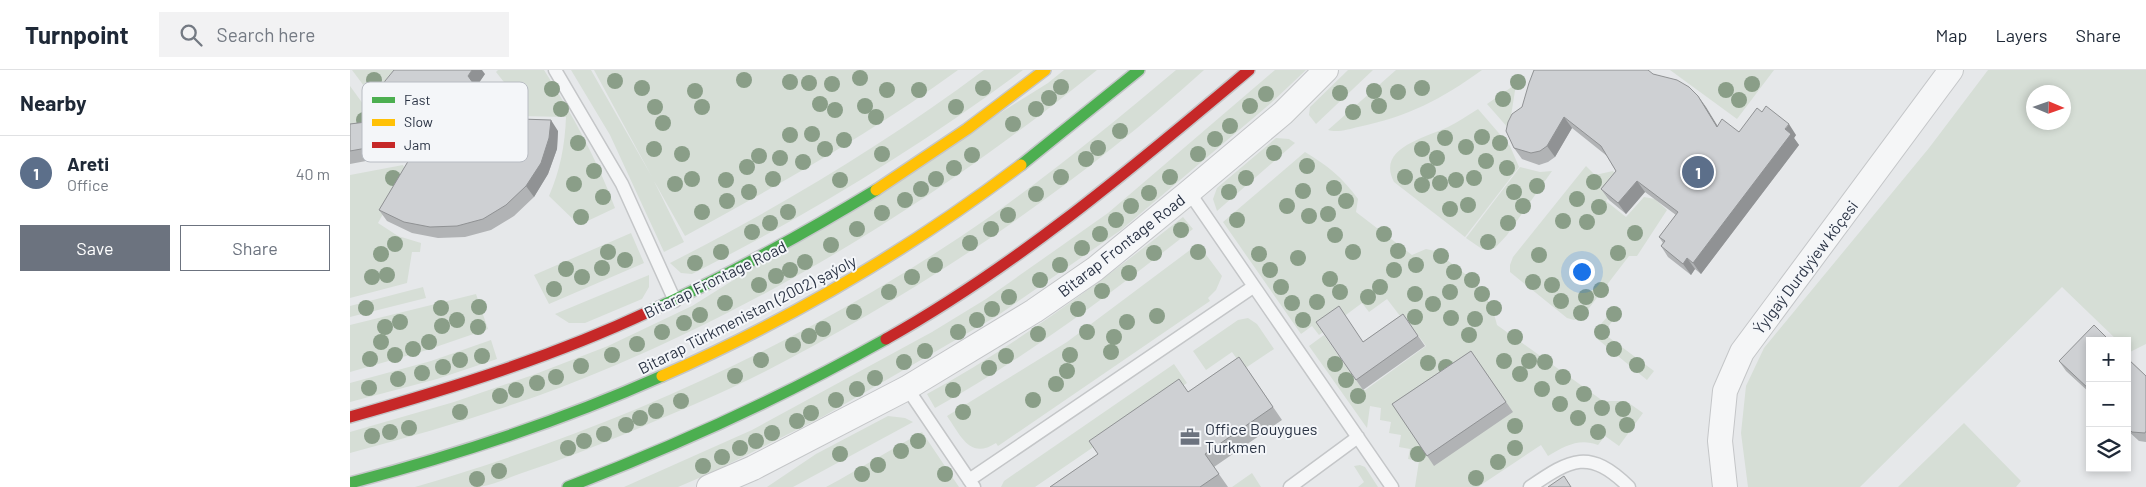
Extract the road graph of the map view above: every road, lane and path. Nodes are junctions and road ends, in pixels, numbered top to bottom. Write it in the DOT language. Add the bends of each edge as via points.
graph roads {
  1 [pos="555,70"];
  2 [pos="1045,70"];
  3 [pos="1139,70"];
  4 [pos="1249,70"];
  5 [pos="1326,70"];
  6 [pos="1951,70"];
  7 [pos="1189,192"];
  8 [pos="1253,287"];
  9 [pos="675,302"];
  10 [pos="907,388"];
  11 [pos="350,417"];
  12 [pos="1358,437"];
  13 [pos="350,483"];
  14 [pos="972,484"];
  15 [pos="568,487"];
  16 [pos="709,487"];
  17 [pos="1290,487"];
  18 [pos="1392,487"];
  19 [pos="1530,487"];
  20 [pos="1629,487"];
  21 [pos="1725,487"];
  1 -- 9 [label="lane" via="622,184"];
  2 -- 9 [label="main road, Bitarap Frontage Road" via="943,145 808,232"];
  3 -- 13 [label="main road, Bitarap Türkmenistan (2002) şaýoly" via="1077,122 960,210 827,294 660,379 592,407 472,448"];
  4 -- 15 [label="main road" via="1074,214 967,289 884,341 713,429"];
  5 -- 7 [label="street, Bitarap Frontage Road" via="1283,113"];
  6 -- 21 [label="street, Ýylgaý Durdyýew köçesi" via="1742,352 1725,391 1720,441"];
  7 -- 8 [label="lane"];
  7 -- 10 [label="street, Bitarap Frontage Road" via="1095,269 1034,311"];
  8 -- 12 [label="lane"];
  8 -- 14 [label="lane"];
  9 -- 11 [label="main road, Bitarap Frontage Road" via="538,360 481,380"];
  10 -- 14 [label="lane"];
  10 -- 16 [label="street, Bitarap Frontage Road"];
  12 -- 17 [label="lane"];
  12 -- 18 [label="lane"];
  19 -- 20 [label="lane" via="1556,469 1574,462 1590,461 1617,475"];
}
